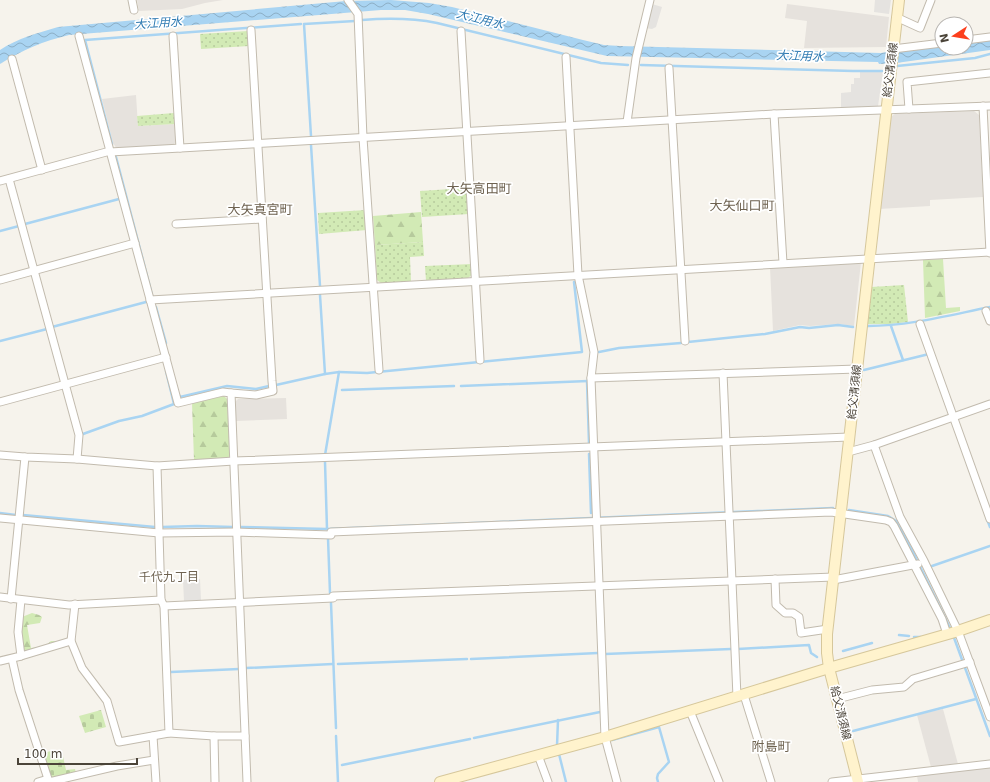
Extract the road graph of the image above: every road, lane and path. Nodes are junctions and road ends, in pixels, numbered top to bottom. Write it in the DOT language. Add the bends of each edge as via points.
graph roads {
  1 [pos="132,0"];
  2 [pos="348,0"];
  3 [pos="650,0"];
  4 [pos="899,0"];
  5 [pos="931,0"];
  6 [pos="134,10"];
  7 [pos="896,17"];
  8 [pos="251,30"];
  9 [pos="461,31"];
  10 [pos="79,36"];
  11 [pos="173,36"];
  12 [pos="990,37"];
  13 [pos="974,39"];
  14 [pos="934,44"];
  15 [pos="892,49"];
  16 [pos="566,57"];
  17 [pos="12,59"];
  18 [pos="669,68"];
  19 [pos="990,73"];
  20 [pos="986,106"];
  21 [pos="909,109"];
  22 [pos="885,110"];
  23 [pos="774,114"];
  24 [pos="672,120"];
  25 [pos="627,122"];
  26 [pos="569,126"];
  27 [pos="467,132"];
  28 [pos="363,138"];
  29 [pos="258,144"];
  30 [pos="180,148"];
  31 [pos="110,152"];
  32 [pos="42,170"];
  33 [pos="9,179"];
  34 [pos="0,181"];
  35 [pos="262,219"];
  36 [pos="176,224"];
  37 [pos="135,243"];
  38 [pos="990,253"];
  39 [pos="869,258"];
  40 [pos="783,263"];
  41 [pos="680,269"];
  42 [pos="34,271"];
  43 [pos="578,275"];
  44 [pos="0,280"];
  45 [pos="476,281"];
  46 [pos="374,287"];
  47 [pos="266,294"];
  48 [pos="150,300"];
  49 [pos="986,311"];
  50 [pos="990,321"];
  51 [pos="920,324"];
  52 [pos="685,342"];
  53 [pos="166,357"];
  54 [pos="480,360"];
  55 [pos="857,369"];
  56 [pos="379,370"];
  57 [pos="723,373"];
  58 [pos="591,378"];
  59 [pos="65,384"];
  60 [pos="231,393"];
  61 [pos="0,402"];
  62 [pos="990,404"];
  63 [pos="954,417"];
  64 [pos="849,437"];
  65 [pos="726,442"];
  66 [pos="874,445"];
  67 [pos="594,447"];
  68 [pos="848,452"];
  69 [pos="0,455"];
  70 [pos="25,457"];
  71 [pos="77,459"];
  72 [pos="234,461"];
  73 [pos="157,466"];
  74 [pos="841,513"];
  75 [pos="729,514"];
  76 [pos="0,518"];
  77 [pos="597,519"];
  78 [pos="990,519"];
  79 [pos="19,520"];
  80 [pos="236,532"];
  81 [pos="159,533"];
  82 [pos="919,564"];
  83 [pos="775,579"];
  84 [pos="834,579"];
  85 [pos="731,581"];
  86 [pos="599,586"];
  87 [pos="0,597"];
  88 [pos="11,599"];
  89 [pos="21,600"];
  90 [pos="239,602"];
  91 [pos="163,603"];
  92 [pos="75,604"];
  93 [pos="990,620"];
  94 [pos="828,629"];
  95 [pos="952,633"];
  96 [pos="71,641"];
  97 [pos="21,656"];
  98 [pos="12,659"];
  99 [pos="0,661"];
  100 [pos="965,664"];
  101 [pos="829,668"];
  102 [pos="740,696"];
  103 [pos="837,699"];
  104 [pos="690,711"];
  105 [pos="990,717"];
  106 [pos="169,733"];
  107 [pos="153,736"];
  108 [pos="214,736"];
  109 [pos="245,736"];
  110 [pos="605,737"];
  111 [pos="538,755"];
  112 [pos="154,760"];
  113 [pos="990,764"];
  114 [pos="858,780"];
  115 [pos="48,781"];
  116 [pos="38,782"];
  117 [pos="156,782"];
  118 [pos="215,782"];
  119 [pos="247,782"];
  120 [pos="440,782"];
  121 [pos="548,782"];
  122 [pos="617,782"];
  123 [pos="719,782"];
  124 [pos="771,782"];
  125 [pos="832,782"];
  1 -- 6 [label="street"];
  2 -- 28 [label="street" via="358,14"];
  3 -- 25 [label="street" via="636,58"];
  4 -- 7 [label="main road, 給父清須線"];
  5 -- 7 [label="street" via="920,28"];
  7 -- 15 [label="main road, 給父清須線"];
  8 -- 29 [label="street"];
  9 -- 27 [label="street"];
  10 -- 31 [label="street"];
  11 -- 30 [label="street"];
  12 -- 13 [label="street"];
  14 -- 15 [label="street"];
  15 -- 22 [label="main road, 給父清須線"];
  16 -- 26 [label="street"];
  17 -- 32 [label="street"];
  18 -- 24 [label="street"];
  19 -- 21 [label="street" via="907,82"];
  20 -- 21 [label="street"];
  20 -- 38 [label="street"];
  21 -- 22 [label="street"];
  22 -- 23 [label="street"];
  22 -- 39 [label="main road, 給父清須線"];
  23 -- 24 [label="street"];
  23 -- 40 [label="street"];
  24 -- 25 [label="street"];
  24 -- 41 [label="street"];
  25 -- 26 [label="street"];
  26 -- 27 [label="street"];
  26 -- 43 [label="street"];
  27 -- 28 [label="street"];
  27 -- 45 [label="street"];
  28 -- 29 [label="street"];
  28 -- 46 [label="street"];
  29 -- 30 [label="street"];
  29 -- 35 [label="street"];
  30 -- 31 [label="street"];
  31 -- 32 [label="street"];
  31 -- 37 [label="street"];
  32 -- 33 [label="street"];
  33 -- 34 [label="street"];
  33 -- 42 [label="street"];
  35 -- 36 [label="street"];
  35 -- 47 [label="street"];
  37 -- 42 [label="street"];
  37 -- 48 [label="street"];
  38 -- 39 [label="street"];
  39 -- 40 [label="street"];
  39 -- 55 [label="main road, 給父清須線"];
  40 -- 41 [label="street"];
  41 -- 43 [label="street"];
  41 -- 52 [label="street"];
  42 -- 44 [label="street"];
  42 -- 59 [label="street"];
  43 -- 45 [label="street"];
  43 -- 58 [label="street" via="594,352"];
  45 -- 46 [label="street"];
  45 -- 54 [label="street"];
  46 -- 47 [label="street"];
  46 -- 56 [label="street"];
  47 -- 48 [label="street"];
  47 -- 60 [label="street" via="274,391 256,395"];
  48 -- 53 [label="street"];
  49 -- 50 [label="street"];
  51 -- 63 [label="street"];
  53 -- 59 [label="street"];
  53 -- 60 [label="street" via="178,404 223,392"];
  55 -- 57 [label="street"];
  55 -- 64 [label="main road, 給父清須線"];
  57 -- 58 [label="street"];
  57 -- 65 [label="street"];
  58 -- 67 [label="street"];
  59 -- 61 [label="street"];
  59 -- 71 [label="street" via="79,435"];
  60 -- 72 [label="street"];
  62 -- 63 [label="street"];
  63 -- 66 [label="street"];
  63 -- 78 [label="street"];
  64 -- 65 [label="street"];
  64 -- 68 [label="main road, 給父清須線"];
  65 -- 67 [label="street"];
  65 -- 75 [label="street"];
  66 -- 68 [label="street"];
  66 -- 82 [label="street"];
  67 -- 72 [label="street"];
  67 -- 77 [label="street"];
  68 -- 74 [label="main road, 給父清須線"];
  69 -- 70 [label="street"];
  70 -- 71 [label="street"];
  70 -- 79 [label="street"];
  71 -- 73 [label="street"];
  72 -- 73 [label="street"];
  72 -- 80 [label="street"];
  73 -- 81 [label="street"];
  74 -- 75 [label="street"];
  74 -- 82 [label="street" via="891,522"];
  74 -- 84 [label="main road, 給父清須線"];
  75 -- 77 [label="street"];
  75 -- 85 [label="street"];
  76 -- 79 [label="street"];
  77 -- 80 [label="street" via="331,533"];
  77 -- 86 [label="street"];
  79 -- 81 [label="street"];
  79 -- 88 [label="street"];
  80 -- 81 [label="street"];
  80 -- 90 [label="street"];
  81 -- 91 [label="street"];
  82 -- 84 [label="street"];
  82 -- 95 [label="street"];
  82 -- 95 [label="street" via="942,619"];
  83 -- 84 [label="street"];
  83 -- 85 [label="street"];
  83 -- 94 [label="street" via="776,606 785,613 793,612 799,617 801,633"];
  84 -- 94 [label="main road, 給父清須線"];
  85 -- 86 [label="street"];
  85 -- 102 [label="street"];
  86 -- 90 [label="street"];
  86 -- 110 [label="street"];
  87 -- 88 [label="street"];
  88 -- 89 [label="street"];
  89 -- 92 [label="street"];
  89 -- 97 [label="street" via="18,632"];
  90 -- 91 [label="street"];
  90 -- 109 [label="street"];
  91 -- 92 [label="street"];
  91 -- 106 [label="street"];
  92 -- 96 [label="street"];
  93 -- 95 [label="main road"];
  94 -- 101 [label="main road, 給父清須線"];
  95 -- 100 [label="street"];
  95 -- 101 [label="main road"];
  96 -- 97 [label="street"];
  96 -- 107 [label="street" via="82,668 107,701 119,742"];
  97 -- 98 [label="street"];
  98 -- 99 [label="street"];
  98 -- 115 [label="street" via="19,690"];
  100 -- 103 [label="street" via="913,679 904,687 872,690"];
  100 -- 105 [label="street"];
  101 -- 102 [label="main road"];
  101 -- 103 [label="main road, 給父清須線"];
  102 -- 104 [label="main road"];
  102 -- 124 [label="street"];
  103 -- 114 [label="main road, 給父清須線"];
  104 -- 110 [label="main road"];
  104 -- 123 [label="street"];
  106 -- 107 [label="street"];
  106 -- 108 [label="street"];
  107 -- 112 [label="street"];
  108 -- 109 [label="street"];
  108 -- 118 [label="street"];
  109 -- 119 [label="street"];
  110 -- 111 [label="main road"];
  110 -- 122 [label="street"];
  111 -- 120 [label="main road"];
  111 -- 121 [label="street"];
  112 -- 115 [label="street"];
  112 -- 117 [label="street"];
  113 -- 114 [label="street"];
  114 -- 125 [label="street"];
  115 -- 116 [label="street"];
}
